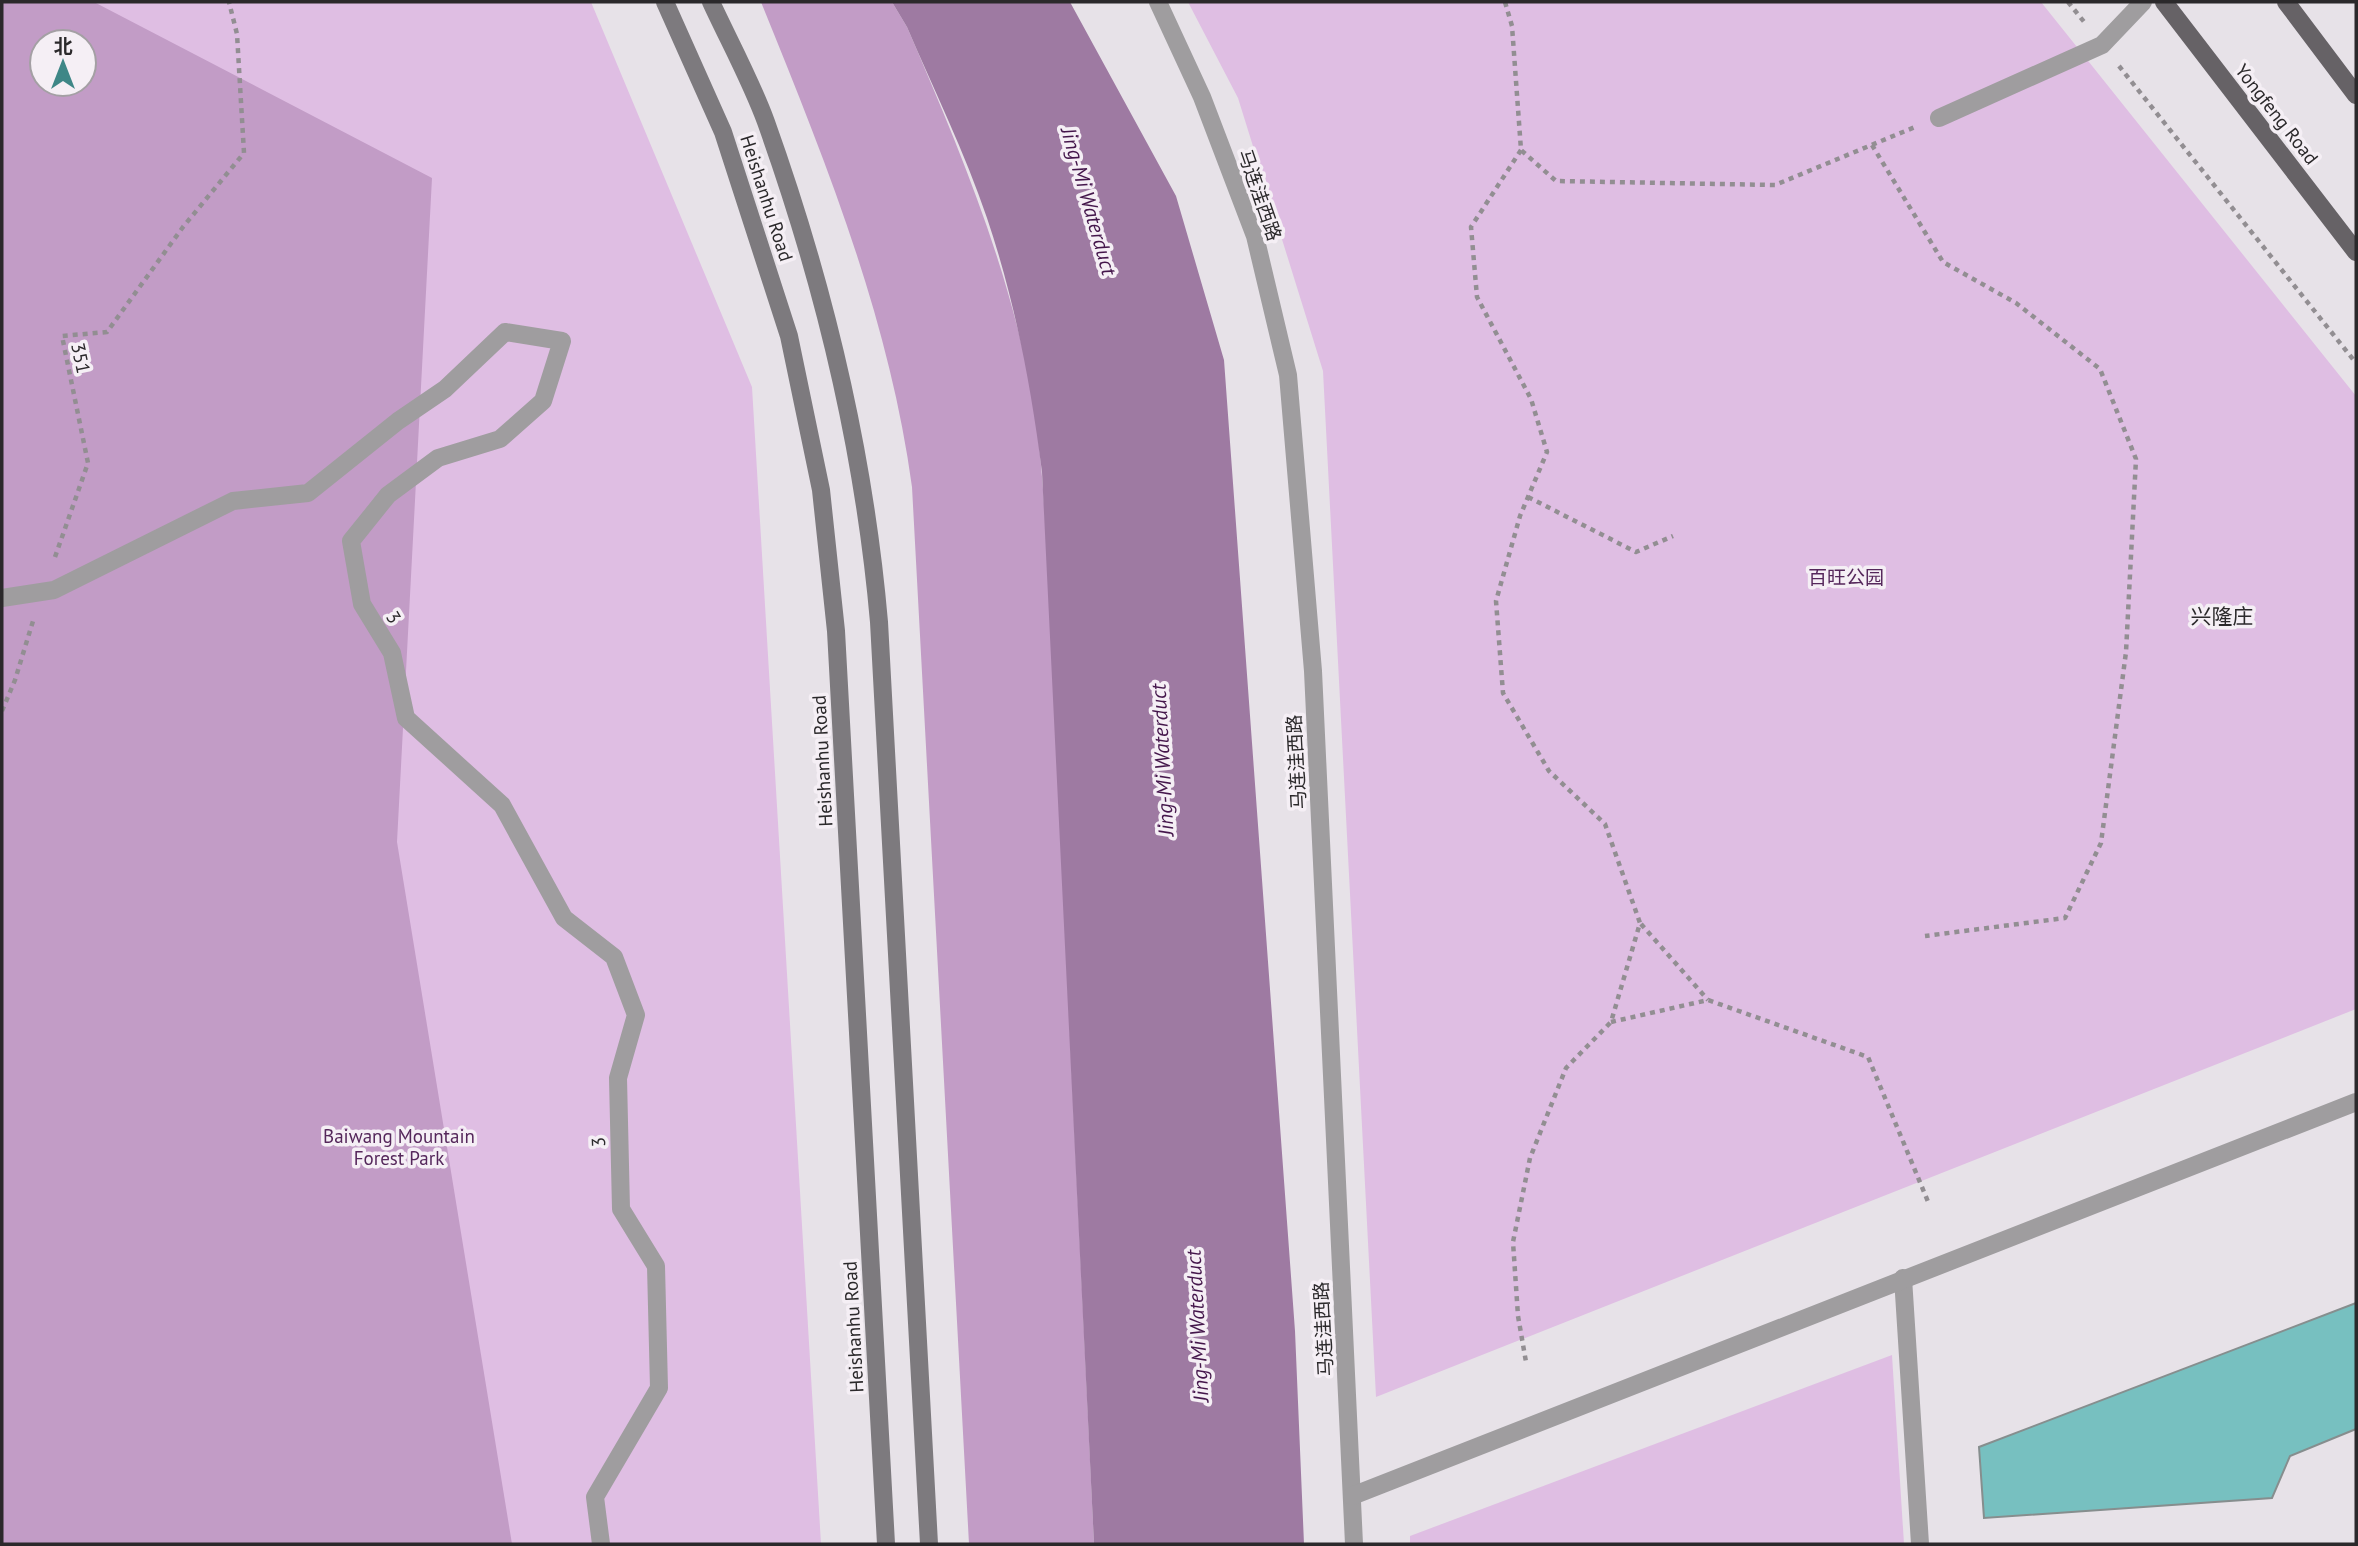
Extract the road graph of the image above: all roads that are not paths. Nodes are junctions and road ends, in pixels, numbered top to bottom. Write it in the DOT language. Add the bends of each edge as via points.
graph roads {
  1 [pos="665,2"];
  2 [pos="711,2"];
  3 [pos="1158,2"];
  4 [pos="2143,2"];
  5 [pos="2164,2"];
  6 [pos="2286,2"];
  7 [pos="2356,95"];
  8 [pos="1939,118"];
  9 [pos="2356,252"];
  10 [pos="2,598"];
  11 [pos="2356,1102"];
  12 [pos="1903,1278"];
  13 [pos="1352,1496"];
  14 [pos="601,1544"];
  15 [pos="886,1544"];
  16 [pos="929,1544"];
  17 [pos="1354,1544"];
  18 [pos="1920,1544"];
  1 -- 15 [label="main road, Heishanhu Road" via="723,132 768,268 789,335 821,490 836,631"];
  2 -- 16 [label="main road, Heishanhu Road" via="765,120 810,257 846,393 872,539"];
  3 -- 13 [label="street, 马连洼西路" via="1202,97 1255,236 1288,375 1313,671"];
  4 -- 8 [label="street" via="2102,45"];
  5 -- 9 [label="main road, Yongfeng Road"];
  6 -- 7 [label="main road"];
  10 -- 14 [label="street, 3 / 3" via="54,590 233,501 308,493 397,421 445,389 505,332 562,341 543,401 500,439 438,458 388,495 351,541 362,604 392,653 406,718 502,805 565,918 614,957 636,1015 618,1078 621,1209 656,1266 659,1388 595,1497"];
  11 -- 12 [label="street"];
  12 -- 13 [label="street"];
  12 -- 18 [label="street"];
  13 -- 17 [label="street, 马连洼西路"];
}
